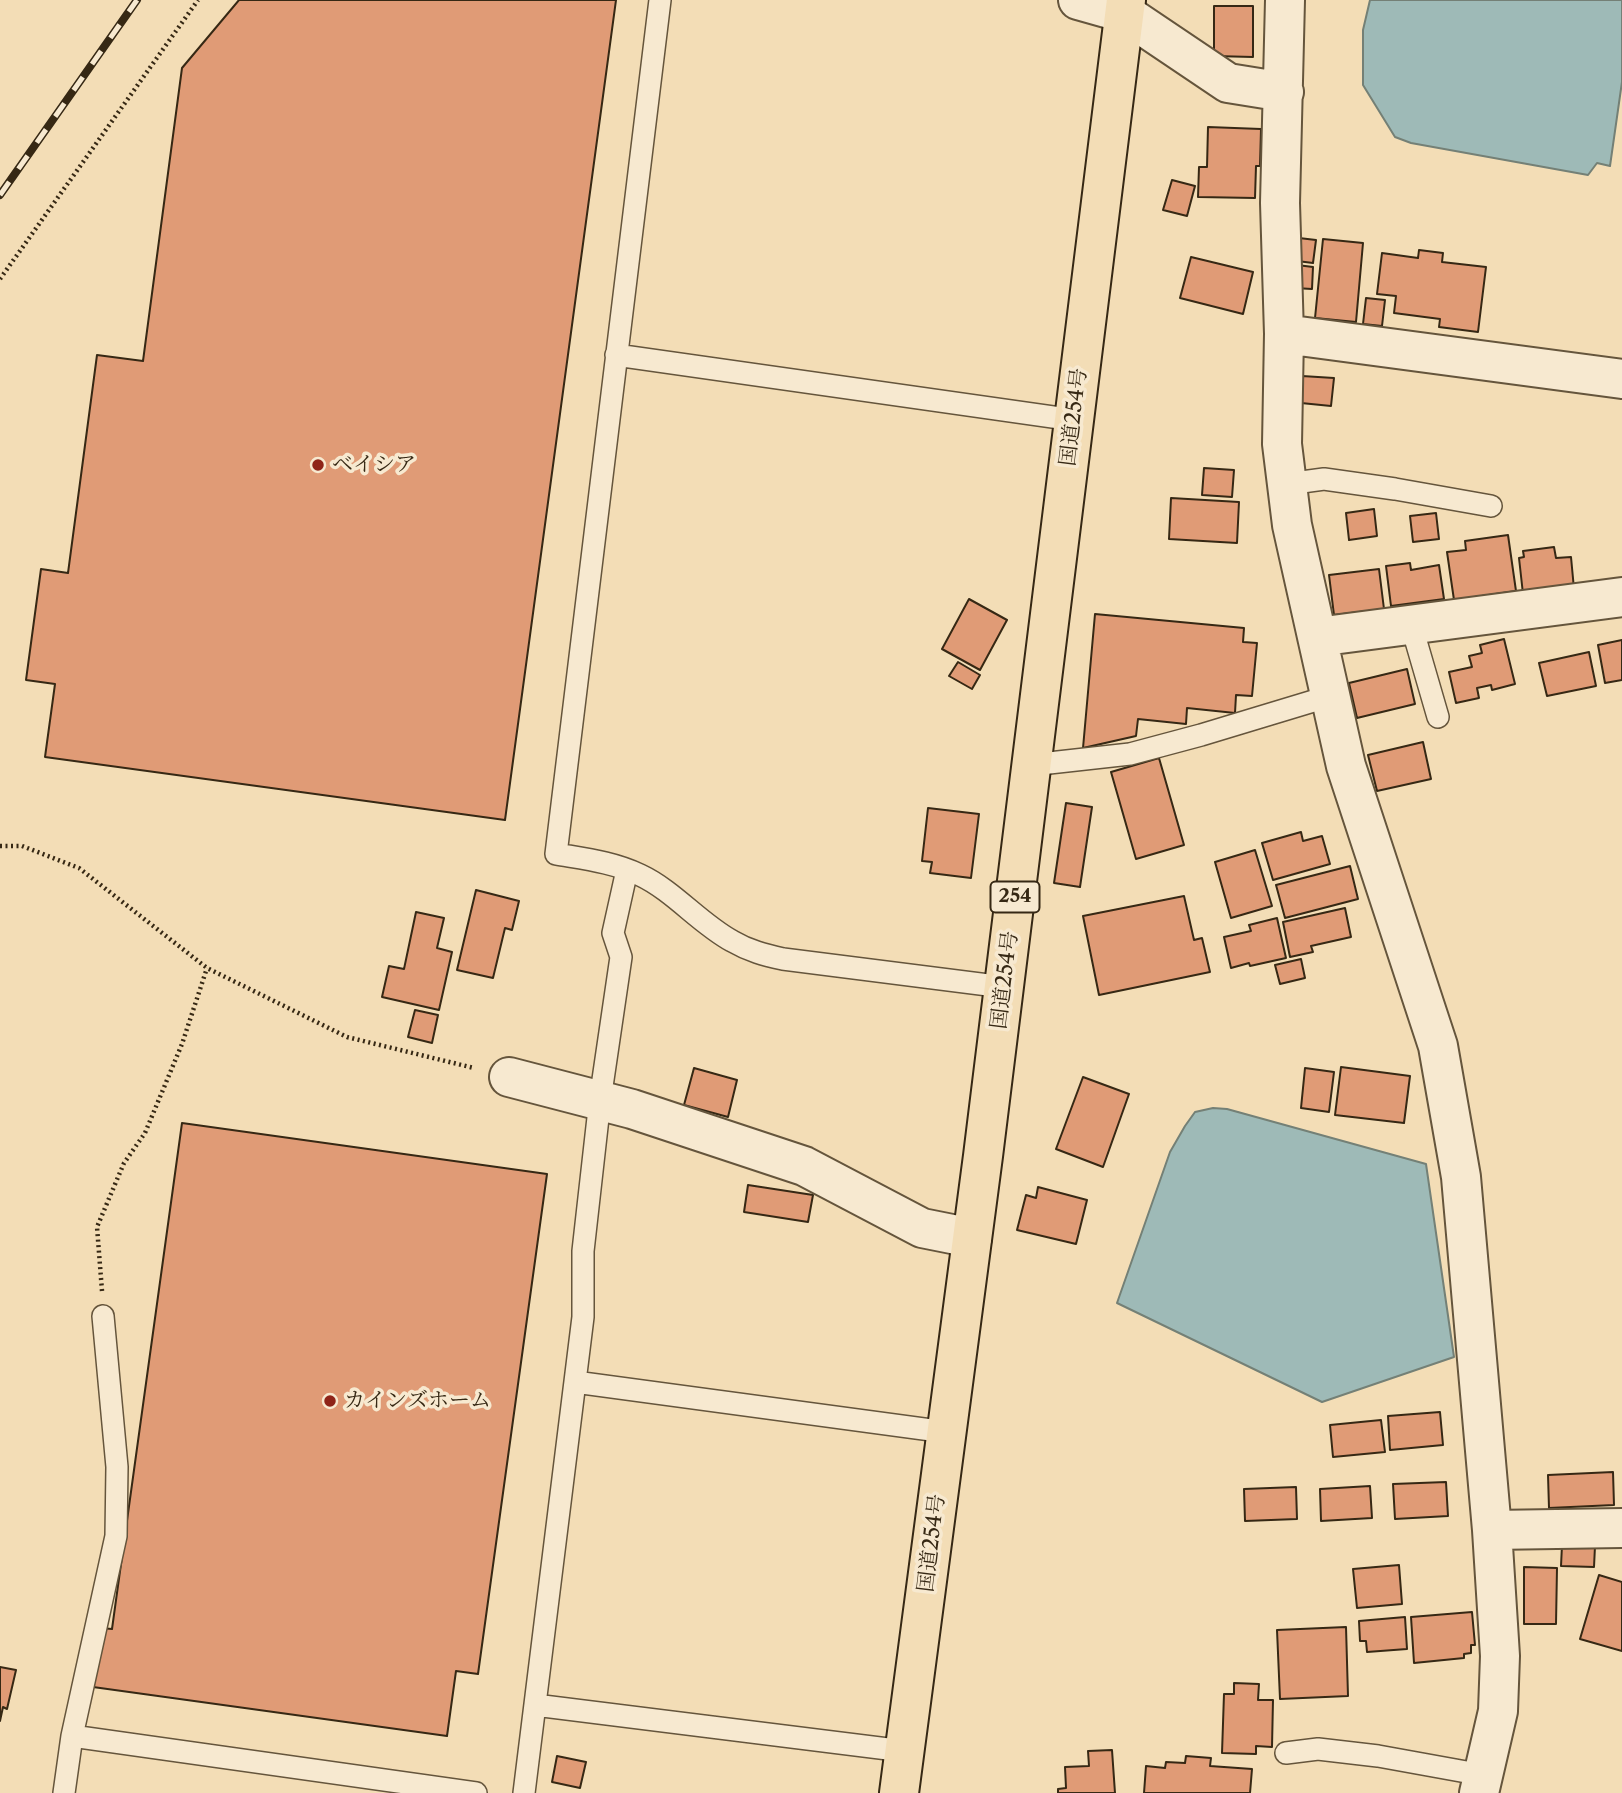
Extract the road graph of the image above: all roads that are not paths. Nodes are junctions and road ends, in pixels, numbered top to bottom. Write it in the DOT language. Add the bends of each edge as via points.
graph roads {
  1 [pos="660,0"];
  2 [pos="1078,0"];
  3 [pos="1285,0"];
  4 [pos="1125,7"];
  5 [pos="1283,92"];
  6 [pos="1284,334"];
  7 [pos="617,355"];
  8 [pos="1622,379"];
  9 [pos="1074,420"];
  10 [pos="1287,484"];
  11 [pos="1492,506"];
  12 [pos="1622,597"];
  13 [pos="1411,624"];
  14 [pos="1317,636"];
  15 [pos="1330,696"];
  16 [pos="1438,717"];
  17 [pos="1031,765"];
  18 [pos="627,870"];
  19 [pos="1004,986"];
  20 [pos="509,1077"];
  21 [pos="600,1100"];
  22 [pos="972,1238"];
  23 [pos="103,1316"];
  24 [pos="575,1382"];
  25 [pos="946,1432"];
  26 [pos="1622,1528"];
  27 [pos="1492,1530"];
  28 [pos="535,1705"];
  29 [pos="72,1736"];
  30 [pos="904,1751"];
  31 [pos="1286,1753"];
  32 [pos="1481,1784"];
  33 [pos="64,1793"];
  34 [pos="476,1793"];
  35 [pos="524,1793"];
  36 [pos="899,1793"];
  1 -- 7 [label="lane"];
  2 -- 4 [label="street"];
  3 -- 5 [label="street"];
  4 -- 5 [label="street" via="1228,83"];
  4 -- 9 [label="highway, 国道254号 / 254"];
  5 -- 6 [label="street"];
  6 -- 8 [label="street"];
  6 -- 10 [label="street" via="1282,444"];
  7 -- 9 [label="lane"];
  7 -- 18 [label="lane" via="556,854 608,862"];
  9 -- 17 [label="highway, 国道254号 / 254"];
  10 -- 11 [label="lane" via="1324,479"];
  10 -- 14 [label="street"];
  12 -- 13 [label="street"];
  13 -- 14 [label="street"];
  13 -- 16 [label="lane"];
  14 -- 15 [label="street"];
  15 -- 17 [label="lane" via="1130,754"];
  15 -- 27 [label="street" via="1346,766 1438,1046 1461,1177"];
  17 -- 19 [label="highway, 国道254号 / 254"];
  18 -- 19 [label="lane" via="661,887 730,940 757,953"];
  18 -- 21 [label="lane" via="612,933 621,957"];
  19 -- 22 [label="highway, 国道254号 / 254"];
  20 -- 21 [label="street"];
  21 -- 22 [label="street" via="804,1166 922,1228"];
  21 -- 24 [label="lane" via="583,1251 583,1317"];
  22 -- 25 [label="highway, 国道254号 / 254"];
  23 -- 29 [label="lane" via="117,1468 116,1535"];
  24 -- 25 [label="lane"];
  24 -- 28 [label="lane"];
  25 -- 30 [label="highway, 国道254号 / 254"];
  26 -- 27 [label="street"];
  27 -- 32 [label="street" via="1500,1656 1498,1711"];
  28 -- 30 [label="lane"];
  28 -- 35 [label="lane"];
  29 -- 33 [label="lane"];
  29 -- 34 [label="lane"];
  30 -- 36 [label="highway, 国道254号 / 254"];
  31 -- 32 [label="lane" via="1318,1749 1366,1754"];
}
